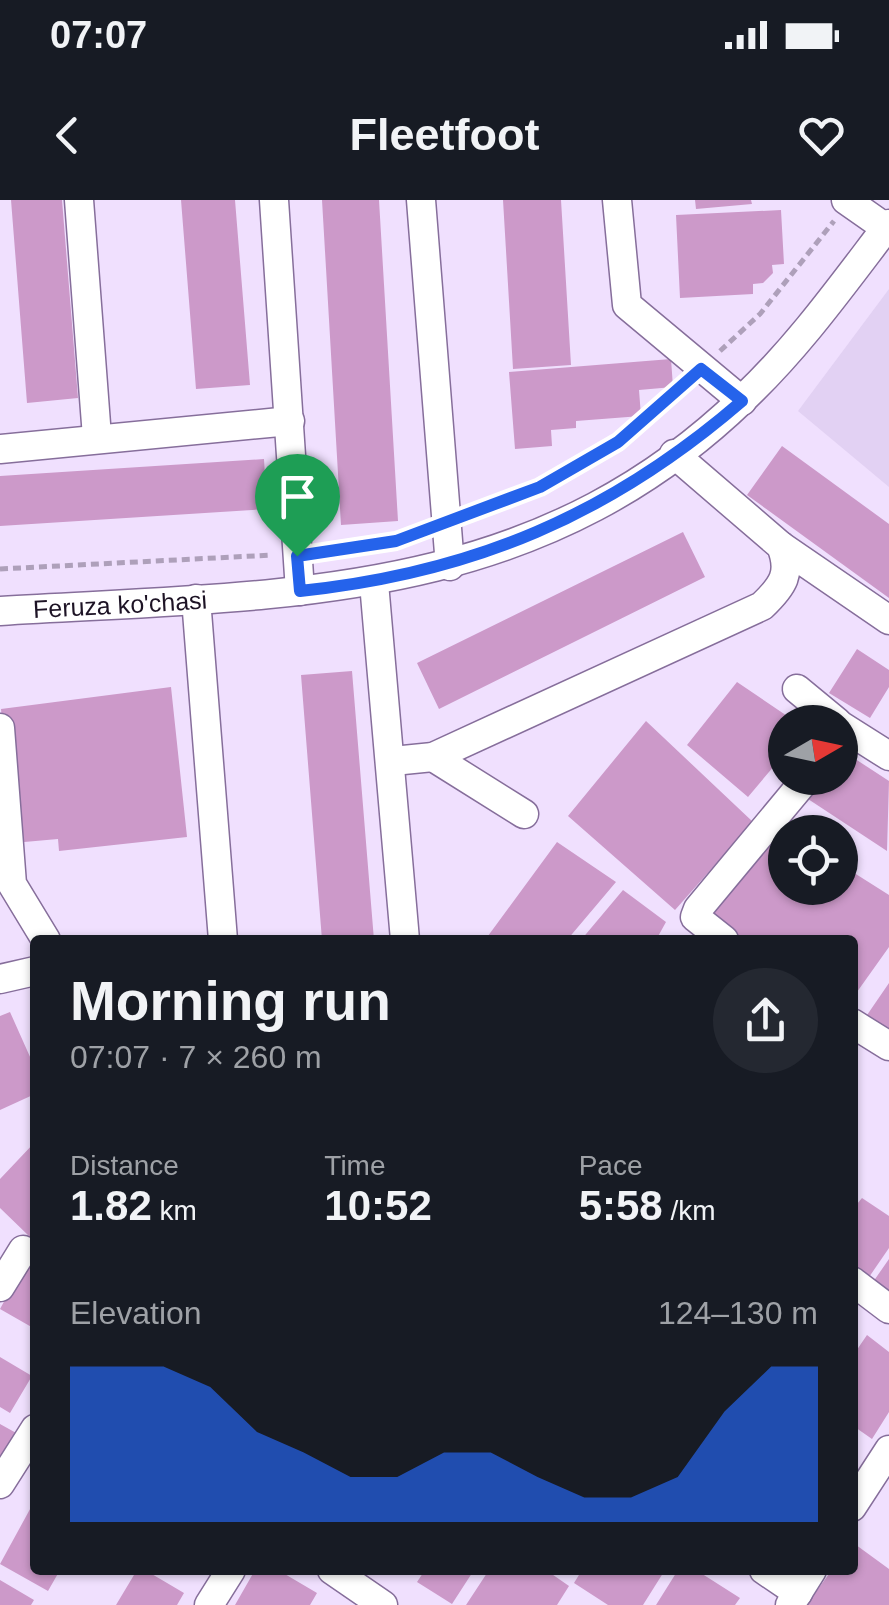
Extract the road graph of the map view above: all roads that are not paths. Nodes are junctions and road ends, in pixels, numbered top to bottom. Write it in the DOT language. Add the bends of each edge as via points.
graph roads {
  1 [pos="79,200"];
  2 [pos="274,200"];
  3 [pos="421,200"];
  4 [pos="617,200"];
  5 [pos="848,202"];
  6 [pos="887,226"];
  7 [pos="742,401"];
  8 [pos="290,421"];
  9 [pos="97,437"];
  10 [pos="0,449"];
  11 [pos="674,454"];
  12 [pos="781,546"];
  13 [pos="450,566"];
  14 [pos="374,582"];
  15 [pos="300,591"];
  16 [pos="196,599"];
  17 [pos="0,611"];
  18 [pos="889,620"];
  19 [pos="797,689"];
  20 [pos="815,705"];
  21 [pos="0,728"];
  22 [pos="858,739"];
  23 [pos="433,756"];
  24 [pos="889,756"];
  25 [pos="393,761"];
  26 [pos="793,795"];
  27 [pos="524,814"];
  28 [pos="43,935"];
  29 [pos="224,935"];
  30 [pos="404,935"];
  31 [pos="716,935"];
  32 [pos="30,973"];
  33 [pos="0,979"];
  34 [pos="858,1027"];
  35 [pos="889,1046"];
  36 [pos="23,1250"];
  37 [pos="858,1286"];
  38 [pos="0,1287"];
  39 [pos="889,1309"];
  40 [pos="30,1436"];
  41 [pos="889,1450"];
  42 [pos="0,1484"];
  43 [pos="858,1498"];
  44 [pos="228,1575"];
  45 [pos="339,1575"];
  46 [pos="773,1575"];
  47 [pos="800,1589"];
  48 [pos="209,1605"];
  49 [pos="383,1605"];
  1 -- 9 [label="street"];
  2 -- 8 [label="street"];
  3 -- 13 [label="street"];
  4 -- 7 [label="street" via="627,305"];
  5 -- 6 [label="street"];
  6 -- 7 [label="street, Feruza ko'chasi"];
  7 -- 11 [label="street, Feruza ko'chasi"];
  8 -- 9 [label="street"];
  8 -- 15 [label="street"];
  9 -- 10 [label="street"];
  11 -- 12 [label="street"];
  11 -- 13 [label="street, Feruza ko'chasi" via="566,520"];
  12 -- 18 [label="street"];
  12 -- 23 [label="street" via="788,564 782,587 762,606"];
  13 -- 14 [label="street, Feruza ko'chasi"];
  14 -- 15 [label="street, Feruza ko'chasi"];
  14 -- 25 [label="street"];
  15 -- 16 [label="street, Feruza ko'chasi"];
  16 -- 17 [label="street, Feruza ko'chasi"];
  16 -- 29 [label="street"];
  19 -- 20 [label="street"];
  21 -- 28 [label="street" via="12,884"];
  22 -- 24 [label="street"];
  23 -- 25 [label="street"];
  23 -- 27 [label="street"];
  25 -- 30 [label="street"];
  26 -- 31 [label="street" via="698,909 699,924"];
  32 -- 33 [label="street"];
  34 -- 35 [label="street"];
  36 -- 38 [label="street"];
  37 -- 39 [label="street"];
  40 -- 42 [label="street"];
  41 -- 43 [label="street"];
  44 -- 48 [label="street"];
  45 -- 49 [label="street"];
  46 -- 47 [label="street"];
}
